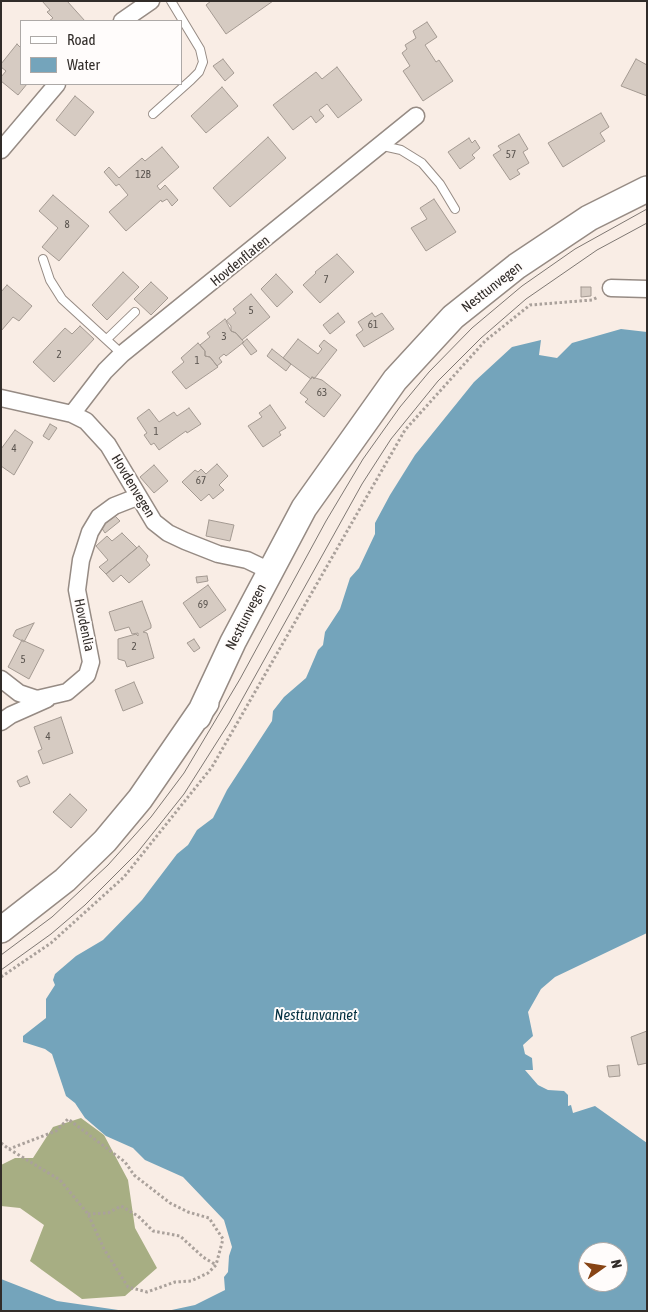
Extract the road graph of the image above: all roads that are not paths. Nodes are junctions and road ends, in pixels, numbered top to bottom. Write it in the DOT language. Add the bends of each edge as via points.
graph roads {
  1 [pos="151,1"];
  2 [pos="170,1"];
  3 [pos="123,20"];
  4 [pos="182,20"];
  5 [pos="182,20"];
  6 [pos="56,85"];
  7 [pos="153,114"];
  8 [pos="416,116"];
  9 [pos="380,146"];
  10 [pos="1,150"];
  11 [pos="647,189"];
  12 [pos="455,209"];
  13 [pos="43,259"];
  14 [pos="611,288"];
  15 [pos="647,289"];
  16 [pos="135,312"];
  17 [pos="107,339"];
  18 [pos="122,354"];
  19 [pos="1,398"];
  20 [pos="72,414"];
  21 [pos="366,421"];
  22 [pos="137,497"];
  23 [pos="270,571"];
  24 [pos="1,679"];
  25 [pos="49,698"];
  26 [pos="198,717"];
  27 [pos="1,722"];
  28 [pos="1,930"];
  1 -- 3 [label="street"];
  2 -- 4 [label="lane"];
  5 -- 7 [label="lane" via="200,49 203,62 199,72"];
  6 -- 10 [label="street"];
  8 -- 9 [label="street, Hovdenflaten"];
  9 -- 12 [label="lane" via="402,150 422,163"];
  9 -- 18 [label="street, Hovdenflaten"];
  11 -- 21 [label="main road, Nesttunvegen" via="589,218 555,240 453,317 394,380"];
  13 -- 17 [label="lane" via="50,280 62,299"];
  14 -- 15 [label="street"];
  16 -- 17 [label="lane"];
  17 -- 18 [label="lane"];
  18 -- 20 [label="street, Hovdenflaten"];
  19 -- 20 [label="street, Hovdenvegen"];
  20 -- 22 [label="street, Hovdenvegen" via="86,420 108,446"];
  21 -- 23 [label="main road, Nesttunvegen" via="306,505"];
  21 -- 26 [label="main road, Nesttunvegen" via="242,647"];
  22 -- 23 [label="street, Hovdenvegen" via="154,522 168,533"];
  22 -- 25 [label="street, Hovdenlia" via="114,506 99,517 90,532 81,560 77,590 91,662 80,683"];
  23 -- 26 [label="main road, Nesttunvegen"];
  24 -- 25 [label="street, Hovdenlia" via="19,693 37,699"];
  25 -- 27 [label="street, Hovdenlia"];
  26 -- 28 [label="main road, Nesttunvegen" via="133,808 105,841 66,880"];
}
